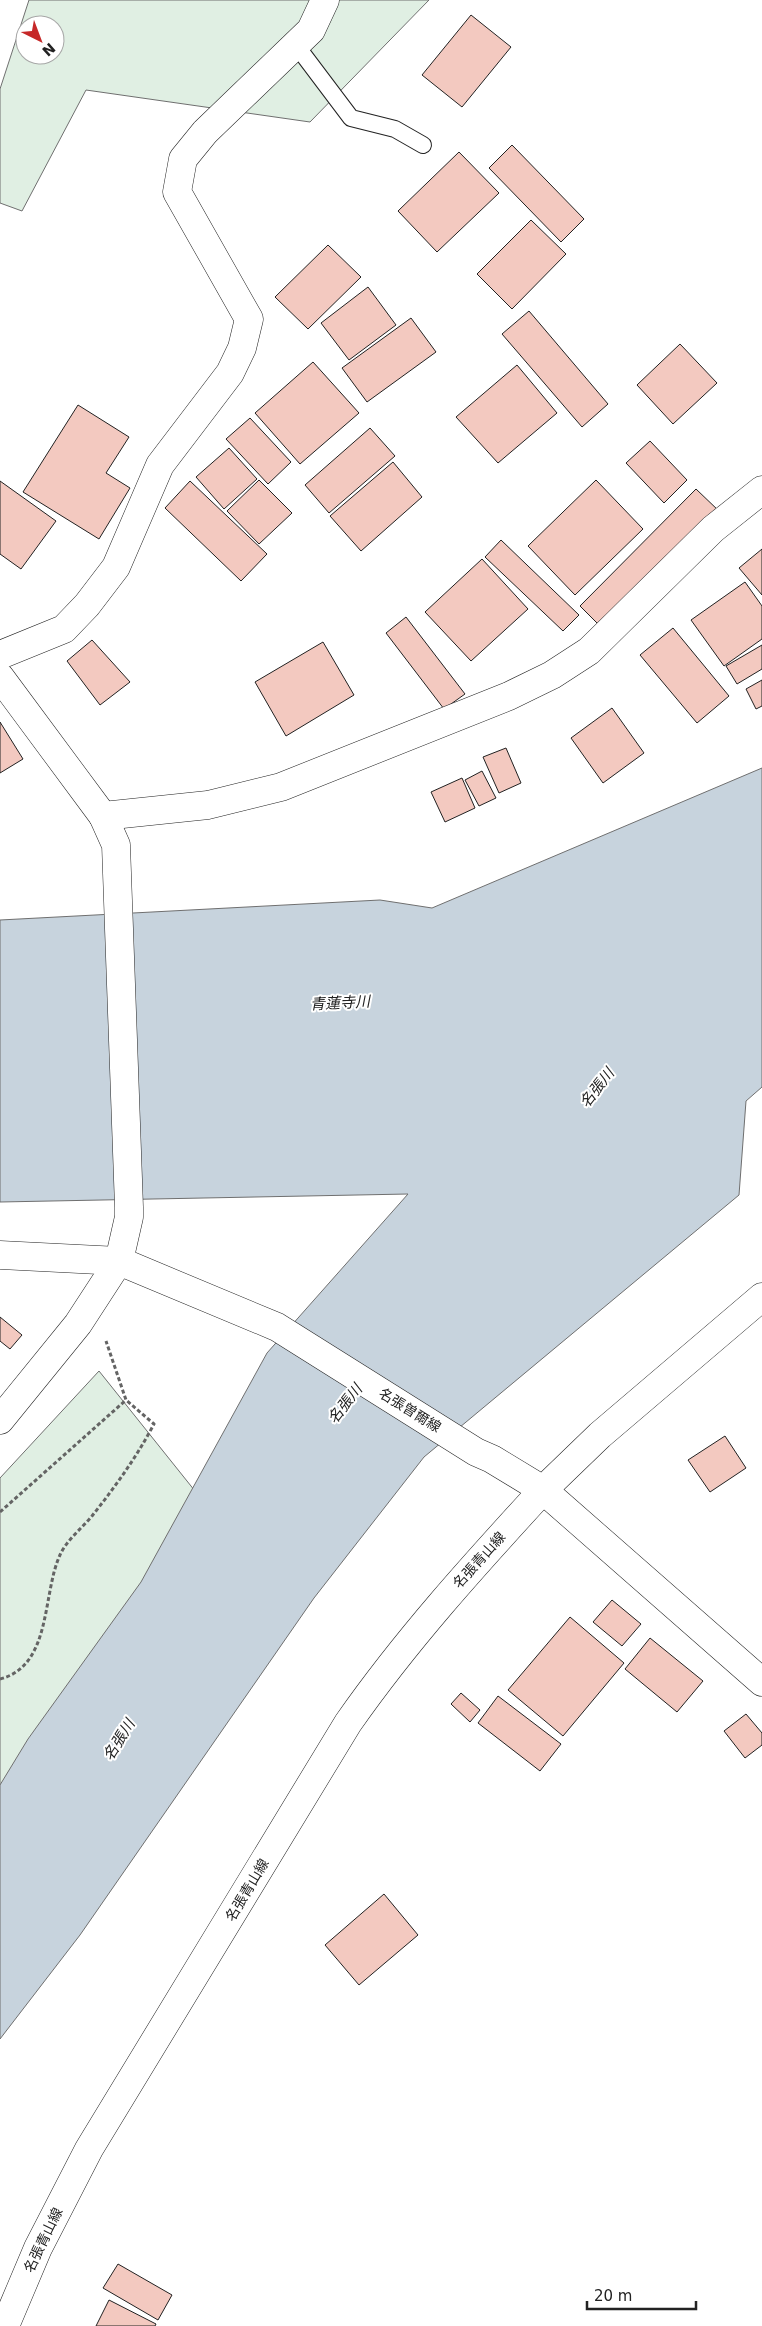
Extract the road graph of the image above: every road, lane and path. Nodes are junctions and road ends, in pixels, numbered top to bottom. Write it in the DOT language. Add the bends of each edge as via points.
graph roads {
  1 [pos="324,0"];
  2 [pos="296,45"];
  3 [pos="423,145"];
  4 [pos="762,490"];
  5 [pos="0,655"];
  6 [pos="0,677"];
  7 [pos="103,816"];
  8 [pos="0,1255"];
  9 [pos="119,1261"];
  10 [pos="762,1297"];
  11 [pos="105,1341"];
  12 [pos="126,1400"];
  13 [pos="0,1420"];
  14 [pos="542,1490"];
  15 [pos="0,1512"];
  16 [pos="0,1679"];
  17 [pos="762,1682"];
  18 [pos="5,2326"];
  1 -- 2 [label="street" via="311,30"];
  2 -- 3 [label="lane" via="351,118 395,129"];
  2 -- 5 [label="street" via="205,132 183,160 178,192 249,319 242,348 230,373 160,465 116,567 87,605 64,629"];
  4 -- 7 [label="street" via="713,528 589,651 552,676 281,787 208,804"];
  6 -- 7 [label="street"];
  7 -- 9 [label="street" via="116,845 129,1207"];
  8 -- 9 [label="street, 名張曽爾線"];
  9 -- 13 [label="street" via="78,1324"];
  9 -- 14 [label="street, 名張曽爾線" via="277,1327"];
  10 -- 14 [label="street" via="600,1434"];
  11 -- 12 [label="path"];
  12 -- 15 [label="path"];
  12 -- 16 [label="path" via="154,1424 137,1457 60,1554 40,1637 30,1660"];
  14 -- 17 [label="street, 名張曽爾線"];
  14 -- 18 [label="street, 名張青山線" via="416,1631 348,1723 89,2149 38,2248"];
}
